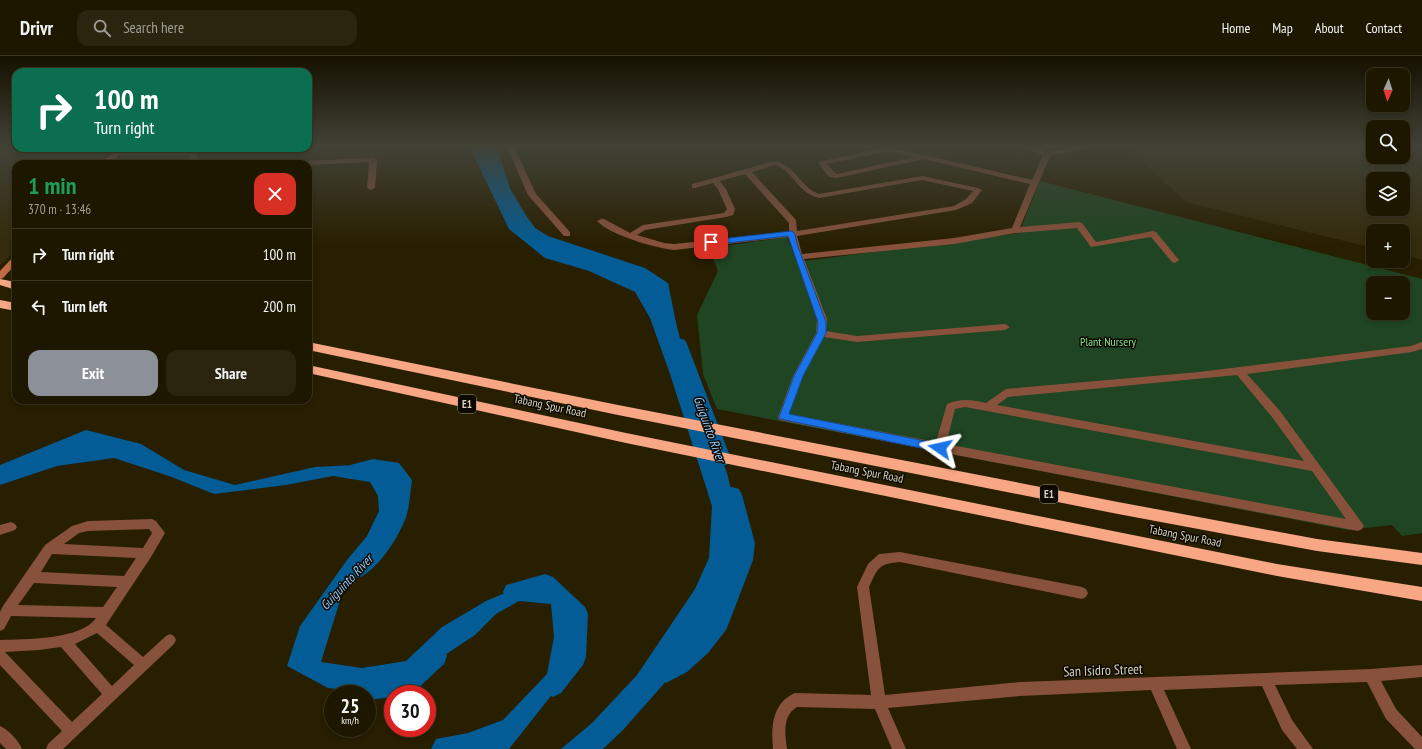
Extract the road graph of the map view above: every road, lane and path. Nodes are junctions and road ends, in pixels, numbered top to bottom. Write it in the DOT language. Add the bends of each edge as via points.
graph roads {
  1 [pos="372,179"];
  2 [pos="525,179"];
  3 [pos="755,179"];
  4 [pos="796,179"];
  5 [pos="914,179"];
  6 [pos="948,179"];
  7 [pos="977,179"];
  8 [pos="1036,179"];
  9 [pos="715,180"];
  10 [pos="981,181"];
  11 [pos="1034,183"];
  12 [pos="694,186"];
  13 [pos="371,188"];
  14 [pos="601,221"];
  15 [pos="1016,230"];
  16 [pos="567,234"];
  17 [pos="792,234"];
  18 [pos="630,236"];
  19 [pos="799,257"];
  20 [pos="1175,260"];
  21 [pos="12,263"];
  22 [pos="0,276"];
  23 [pos="0,282"];
  24 [pos="12,285"];
  25 [pos="0,304"];
  26 [pos="12,306"];
  27 [pos="1005,327"];
  28 [pos="821,333"];
  29 [pos="1422,345"];
  30 [pos="312,347"];
  31 [pos="312,370"];
  32 [pos="1239,371"];
  33 [pos="988,407"];
  34 [pos="940,448"];
  35 [pos="1314,467"];
  36 [pos="49,549"];
  37 [pos="147,553"];
  38 [pos="1422,559"];
  39 [pos="31,577"];
  40 [pos="127,582"];
  41 [pos="1082,593"];
  42 [pos="1422,594"];
  43 [pos="7,610"];
  44 [pos="108,613"];
  45 [pos="0,625"];
  46 [pos="98,626"];
  47 [pos="170,640"];
  48 [pos="65,642"];
  49 [pos="0,646"];
  50 [pos="0,656"];
  51 [pos="143,665"];
  52 [pos="1422,671"];
  53 [pos="1371,675"];
  54 [pos="1266,680"];
  55 [pos="1156,684"];
  56 [pos="111,695"];
  57 [pos="879,702"];
  58 [pos="0,732"];
  59 [pos="72,732"];
  60 [pos="1422,747"];
  61 [pos="15,749"];
  62 [pos="54,749"];
  63 [pos="780,749"];
  64 [pos="899,749"];
  65 [pos="1184,749"];
  66 [pos="1306,749"];
  1 -- 13 [label="street"];
  2 -- 16 [label="street" via="532,195"];
  3 -- 17 [label="street" via="793,222"];
  4 -- 5 [label="street" via="809,193 819,196"];
  6 -- 10 [label="street"];
  7 -- 10 [label="street"];
  8 -- 11 [label="street"];
  9 -- 12 [label="street"];
  9 -- 18 [label="street" via="722,189 731,209 730,213 643,228"];
  10 -- 11 [label="street"];
  10 -- 17 [label="street" via="968,201 956,208"];
  11 -- 15 [label="street"];
  14 -- 18 [label="street"];
  15 -- 19 [label="street" via="954,241"];
  15 -- 20 [label="street" via="1079,225 1094,245 1153,234"];
  17 -- 18 [label="street" via="674,247"];
  17 -- 19 [label="street"];
  19 -- 28 [label="street" via="822,319"];
  21 -- 22 [label="street"];
  23 -- 24 [label="highway"];
  25 -- 26 [label="highway"];
  27 -- 28 [label="street" via="857,339"];
  28 -- 34 [label="street" via="798,376 783,417"];
  29 -- 32 [label="street" via="1412,349"];
  30 -- 38 [label="highway, Tabang Spur Road / E1" via="618,410 1317,545"];
  31 -- 42 [label="highway, Tabang Spur Road / E1" via="795,473 1277,570"];
  32 -- 33 [label="street" via="1006,393"];
  32 -- 35 [label="street" via="1276,414"];
  33 -- 34 [label="street" via="965,403 951,407"];
  33 -- 35 [label="street"];
  34 -- 35 [label="street" via="1358,526"];
  36 -- 37 [label="street"];
  36 -- 37 [label="street" via="76,528 152,524 159,533"];
  36 -- 39 [label="street"];
  37 -- 40 [label="street"];
  39 -- 40 [label="street"];
  39 -- 43 [label="street"];
  40 -- 44 [label="street"];
  41 -- 57 [label="street" via="900,557 883,558 872,568 863,587"];
  43 -- 44 [label="street"];
  43 -- 45 [label="street"];
  44 -- 46 [label="street"];
  46 -- 48 [label="street" via="87,634"];
  46 -- 51 [label="street"];
  47 -- 51 [label="street"];
  48 -- 49 [label="street"];
  48 -- 56 [label="street"];
  50 -- 59 [label="street"];
  51 -- 56 [label="street"];
  52 -- 53 [label="street, San Isidro Street"];
  53 -- 54 [label="street, San Isidro Street"];
  53 -- 60 [label="street" via="1391,714"];
  54 -- 55 [label="street, San Isidro Street"];
  54 -- 66 [label="street" via="1287,725"];
  55 -- 57 [label="street, San Isidro Street" via="1020,689"];
  55 -- 65 [label="street"];
  56 -- 59 [label="street"];
  57 -- 63 [label="street, San Isidro Street" via="795,700 787,704 780,714"];
  57 -- 64 [label="street"];
  58 -- 61 [label="street"];
  59 -- 62 [label="street"];
}
